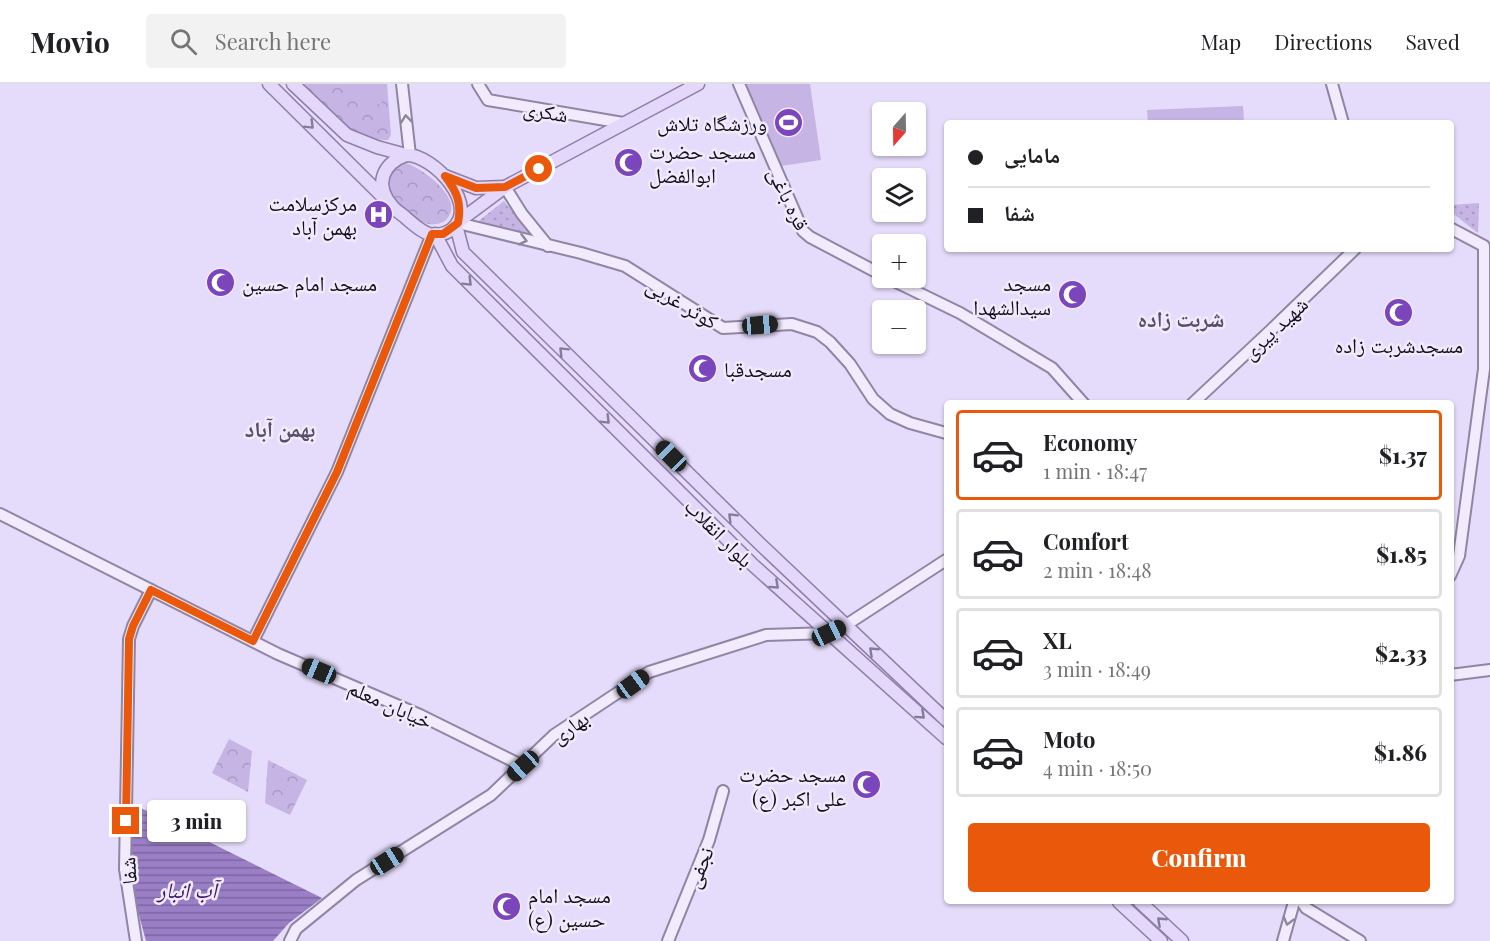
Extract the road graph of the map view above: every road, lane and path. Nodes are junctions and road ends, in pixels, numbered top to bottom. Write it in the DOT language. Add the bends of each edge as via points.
graph roads {
  1 [pos="269,84"];
  2 [pos="293,84"];
  3 [pos="402,84"];
  4 [pos="478,84"];
  5 [pos="698,84"];
  6 [pos="739,84"];
  7 [pos="1332,84"];
  8 [pos="1342,120"];
  9 [pos="623,123"];
  10 [pos="408,155"];
  11 [pos="445,176"];
  12 [pos="505,187"];
  13 [pos="391,205"];
  14 [pos="457,223"];
  15 [pos="1454,230"];
  16 [pos="434,234"];
  17 [pos="548,246"];
  18 [pos="1352,252"];
  19 [pos="872,269"];
  20 [pos="907,288"];
  21 [pos="1080,400"];
  22 [pos="1196,400"];
  23 [pos="944,432"];
  24 [pos="0,514"];
  25 [pos="944,561"];
  26 [pos="1454,567"];
  27 [pos="151,590"];
  28 [pos="846,625"];
  29 [pos="829,633"];
  30 [pos="253,641"];
  31 [pos="1490,670"];
  32 [pos="1454,674"];
  33 [pos="944,718"];
  34 [pos="944,736"];
  35 [pos="523,766"];
  36 [pos="723,791"];
  37 [pos="1121,904"];
  38 [pos="1142,904"];
  39 [pos="1292,904"];
  40 [pos="1303,904"];
  41 [pos="136,941"];
  42 [pos="290,941"];
  43 [pos="668,941"];
  44 [pos="1161,941"];
  45 [pos="1182,941"];
  46 [pos="1283,941"];
  47 [pos="1360,941"];
  1 -- 13 [label="main road, one-way"];
  2 -- 10 [label="main road" via="347,135"];
  10 -- 3 [label="street, one-way"];
  4 -- 9 [label="street, شکری" via="488,100"];
  5 -- 9 [label="main road"];
  6 -- 19 [label="street, قره باغی" via="803,231"];
  7 -- 8 [label="street"];
  9 -- 12 [label="main road"];
  10 -- 11 [label="main road"];
  10 -- 13 [label="main road" via="395,159 384,172 385,192"];
  11 -- 12 [label="main road" via="476,188"];
  11 -- 14 [label="main road" via="460,203"];
  12 -- 14 [label="main road"];
  12 -- 17 [label="street"];
  13 -- 16 [label="main road" via="421,230"];
  14 -- 16 [label="main road" via="443,234"];
  14 -- 17 [label="street, کوثر غربی, one-way"];
  28 -- 14 [label="main road, بلوار انقلاب, one-way" via="463,252"];
  15 -- 26 [label="street" via="1484,246 1481,403 1459,556"];
  16 -- 29 [label="main road, بلوار انقلاب, one-way" via="452,266 753,565"];
  16 -- 30 [label="street" via="337,472"];
  17 -- 23 [label="street, کوثر غربی" via="625,266 723,328 785,324 817,332 836,348 873,399 890,414"];
  18 -- 22 [label="street, شهید پیری"];
  20 -- 21 [label="street" via="968,317 1052,369"];
  24 -- 27 [label="street, خیابان معلم"];
  25 -- 28 [label="street"];
  27 -- 30 [label="street, خیابان معلم"];
  27 -- 41 [label="street, شفا" via="129,639 125,869"];
  28 -- 29 [label="street"];
  33 -- 28 [label="main road, بلوار انقلاب, one-way"];
  29 -- 34 [label="main road, بلوار انقلاب, one-way"];
  29 -- 35 [label="street, بهاری" via="766,635 649,672 554,735"];
  30 -- 35 [label="street, خیابان معلم"];
  31 -- 32 [label="street"];
  35 -- 42 [label="street, بهاری" via="490,795 356,880 296,929"];
  36 -- 43 [label="street, نجفی" via="709,840"];
  37 -- 44 [label="main road"];
  45 -- 38 [label="main road, one-way"];
  39 -- 46 [label="street, one-way"];
  40 -- 47 [label="street"];
}
